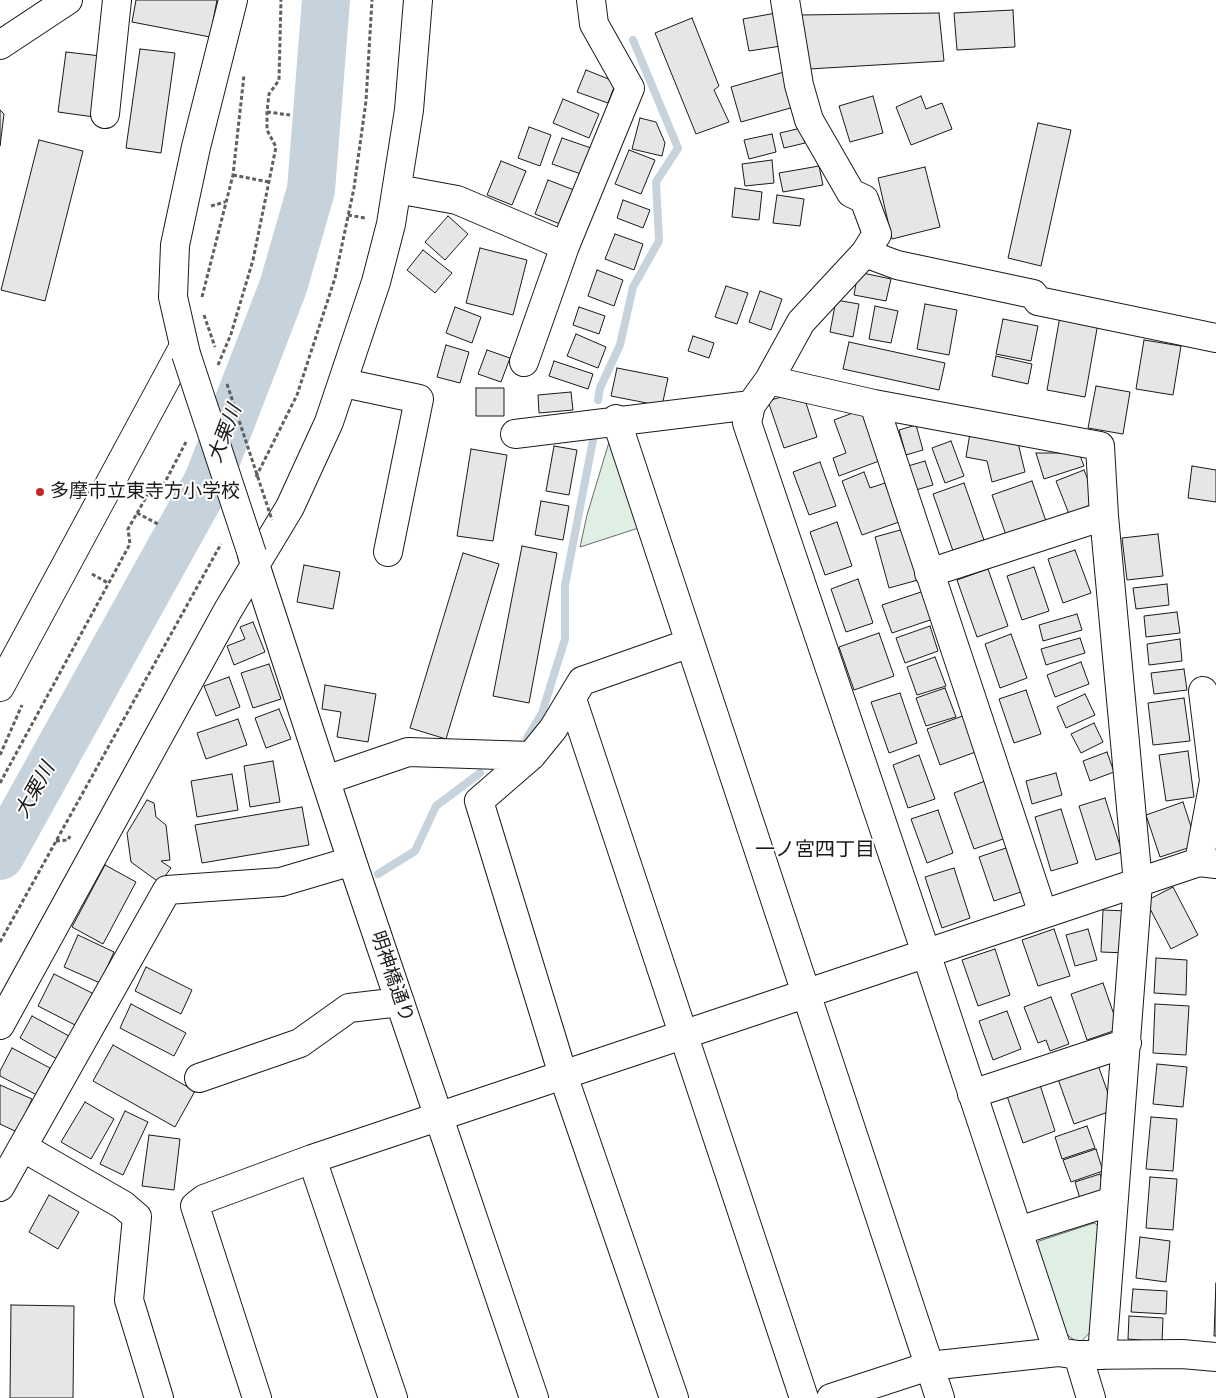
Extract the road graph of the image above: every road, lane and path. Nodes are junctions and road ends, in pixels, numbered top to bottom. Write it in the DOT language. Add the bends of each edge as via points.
graph roads {
  1 [pos="68,0"];
  2 [pos="117,0"];
  3 [pos="233,0"];
  4 [pos="418,0"];
  5 [pos="591,0"];
  6 [pos="785,0"];
  7 [pos="0,45"];
  8 [pos="245,67"];
  9 [pos="268,112"];
  10 [pos="105,114"];
  11 [pos="290,115"];
  12 [pos="232,175"];
  13 [pos="269,182"];
  14 [pos="397,189"];
  15 [pos="565,246"];
  16 [pos="865,253"];
  17 [pos="200,304"];
  18 [pos="202,309"];
  19 [pos="1208,336"];
  20 [pos="185,350"];
  21 [pos="524,362"];
  22 [pos="223,371"];
  23 [pos="226,380"];
  24 [pos="769,380"];
  25 [pos="344,383"];
  26 [pos="874,404"];
  27 [pos="751,405"];
  28 [pos="616,420"];
  29 [pos="515,434"];
  30 [pos="137,513"];
  31 [pos="1104,516"];
  32 [pos="272,520"];
  33 [pos="158,524"];
  34 [pos="388,552"];
  35 [pos="254,560"];
  36 [pos="86,570"];
  37 [pos="929,573"];
  38 [pos="108,584"];
  39 [pos="690,642"];
  40 [pos="0,687"];
  41 [pos="1202,691"];
  42 [pos="572,699"];
  43 [pos="531,756"];
  44 [pos="326,780"];
  45 [pos="352,862"];
  46 [pos="1208,863"];
  47 [pos="1138,883"];
  48 [pos="1043,914"];
  49 [pos="926,953"];
  50 [pos="806,994"];
  51 [pos="400,1002"];
  52 [pos="0,1025"];
  53 [pos="684,1035"];
  54 [pos="1127,1043"];
  55 [pos="563,1075"];
  56 [pos="199,1078"];
  57 [pos="972,1094"];
  58 [pos="438,1117"];
  59 [pos="24,1148"];
  60 [pos="312,1159"];
  61 [pos="0,1187"];
  62 [pos="1113,1201"];
  63 [pos="1018,1231"];
  64 [pos="1079,1354"];
  65 [pos="1216,1357"];
  66 [pos="929,1366"];
  67 [pos="159,1398"];
  68 [pos="258,1398"];
  69 [pos="393,1398"];
  70 [pos="534,1398"];
  71 [pos="674,1398"];
  72 [pos="804,1398"];
  73 [pos="831,1398"];
  74 [pos="940,1398"];
  75 [pos="1091,1398"];
  1 -- 7 [label="street"];
  2 -- 10 [label="street"];
  3 -- 20 [label="street, 明神橋通り" via="175,245 173,297"];
  4 -- 14 [label="street" via="409,110"];
  5 -- 15 [label="street" via="594,24 630,88"];
  6 -- 16 [label="street" via="798,85 809,120 851,193 864,199 877,234"];
  8 -- 12 [label="path"];
  9 -- 11 [label="path"];
  12 -- 13 [label="path"];
  12 -- 17 [label="path"];
  14 -- 15 [label="street" via="457,200"];
  14 -- 25 [label="street" via="376,282"];
  15 -- 21 [label="street"];
  16 -- 19 [label="street" via="897,265 1033,294 1038,301"];
  16 -- 24 [label="street" via="801,322"];
  18 -- 22 [label="path, bridge"];
  20 -- 35 [label="street, 明神橋通り, bridge"];
  20 -- 40 [label="street"];
  23 -- 32 [label="path, bridge"];
  24 -- 26 [label="street"];
  24 -- 27 [label="street"];
  25 -- 34 [label="street" via="419,399"];
  25 -- 35 [label="street" via="290,507"];
  26 -- 31 [label="street" via="1100,446"];
  26 -- 37 [label="street"];
  27 -- 28 [label="street"];
  27 -- 49 [label="street" via="747,423"];
  28 -- 29 [label="street"];
  28 -- 39 [label="street"];
  30 -- 33 [label="path"];
  31 -- 37 [label="street"];
  31 -- 47 [label="street"];
  35 -- 44 [label="street, 明神橋通り"];
  35 -- 52 [label="street"];
  36 -- 38 [label="path"];
  37 -- 48 [label="street"];
  39 -- 42 [label="street" via="582,681"];
  39 -- 50 [label="street"];
  41 -- 46 [label="street" via="1214,781"];
  42 -- 43 [label="street"];
  42 -- 53 [label="street"];
  43 -- 44 [label="street" via="408,752"];
  43 -- 55 [label="street" via="479,801"];
  44 -- 45 [label="street, 明神橋通り"];
  45 -- 51 [label="street, 明神橋通り"];
  45 -- 59 [label="street" via="281,882 167,890"];
  46 -- 47 [label="street"];
  47 -- 48 [label="street"];
  47 -- 54 [label="street"];
  48 -- 49 [label="street"];
  49 -- 50 [label="street"];
  49 -- 57 [label="street"];
  50 -- 53 [label="street"];
  50 -- 66 [label="street"];
  51 -- 56 [label="street" via="349,1008 300,1043"];
  51 -- 58 [label="street, 明神橋通り"];
  53 -- 55 [label="street"];
  53 -- 72 [label="street"];
  54 -- 57 [label="street"];
  54 -- 62 [label="street"];
  55 -- 58 [label="street"];
  55 -- 71 [label="street"];
  57 -- 63 [label="street"];
  58 -- 60 [label="street"];
  58 -- 70 [label="street, 明神橋通り"];
  59 -- 61 [label="street"];
  59 -- 67 [label="street" via="123,1205 137,1217 129,1300"];
  60 -- 68 [label="street" via="204,1199 195,1206"];
  60 -- 69 [label="street"];
  62 -- 63 [label="street"];
  62 -- 64 [label="street"];
  63 -- 64 [label="street"];
  64 -- 65 [label="street"];
  64 -- 66 [label="street"];
  64 -- 75 [label="street"];
  66 -- 73 [label="street"];
  66 -- 74 [label="street"];
}
